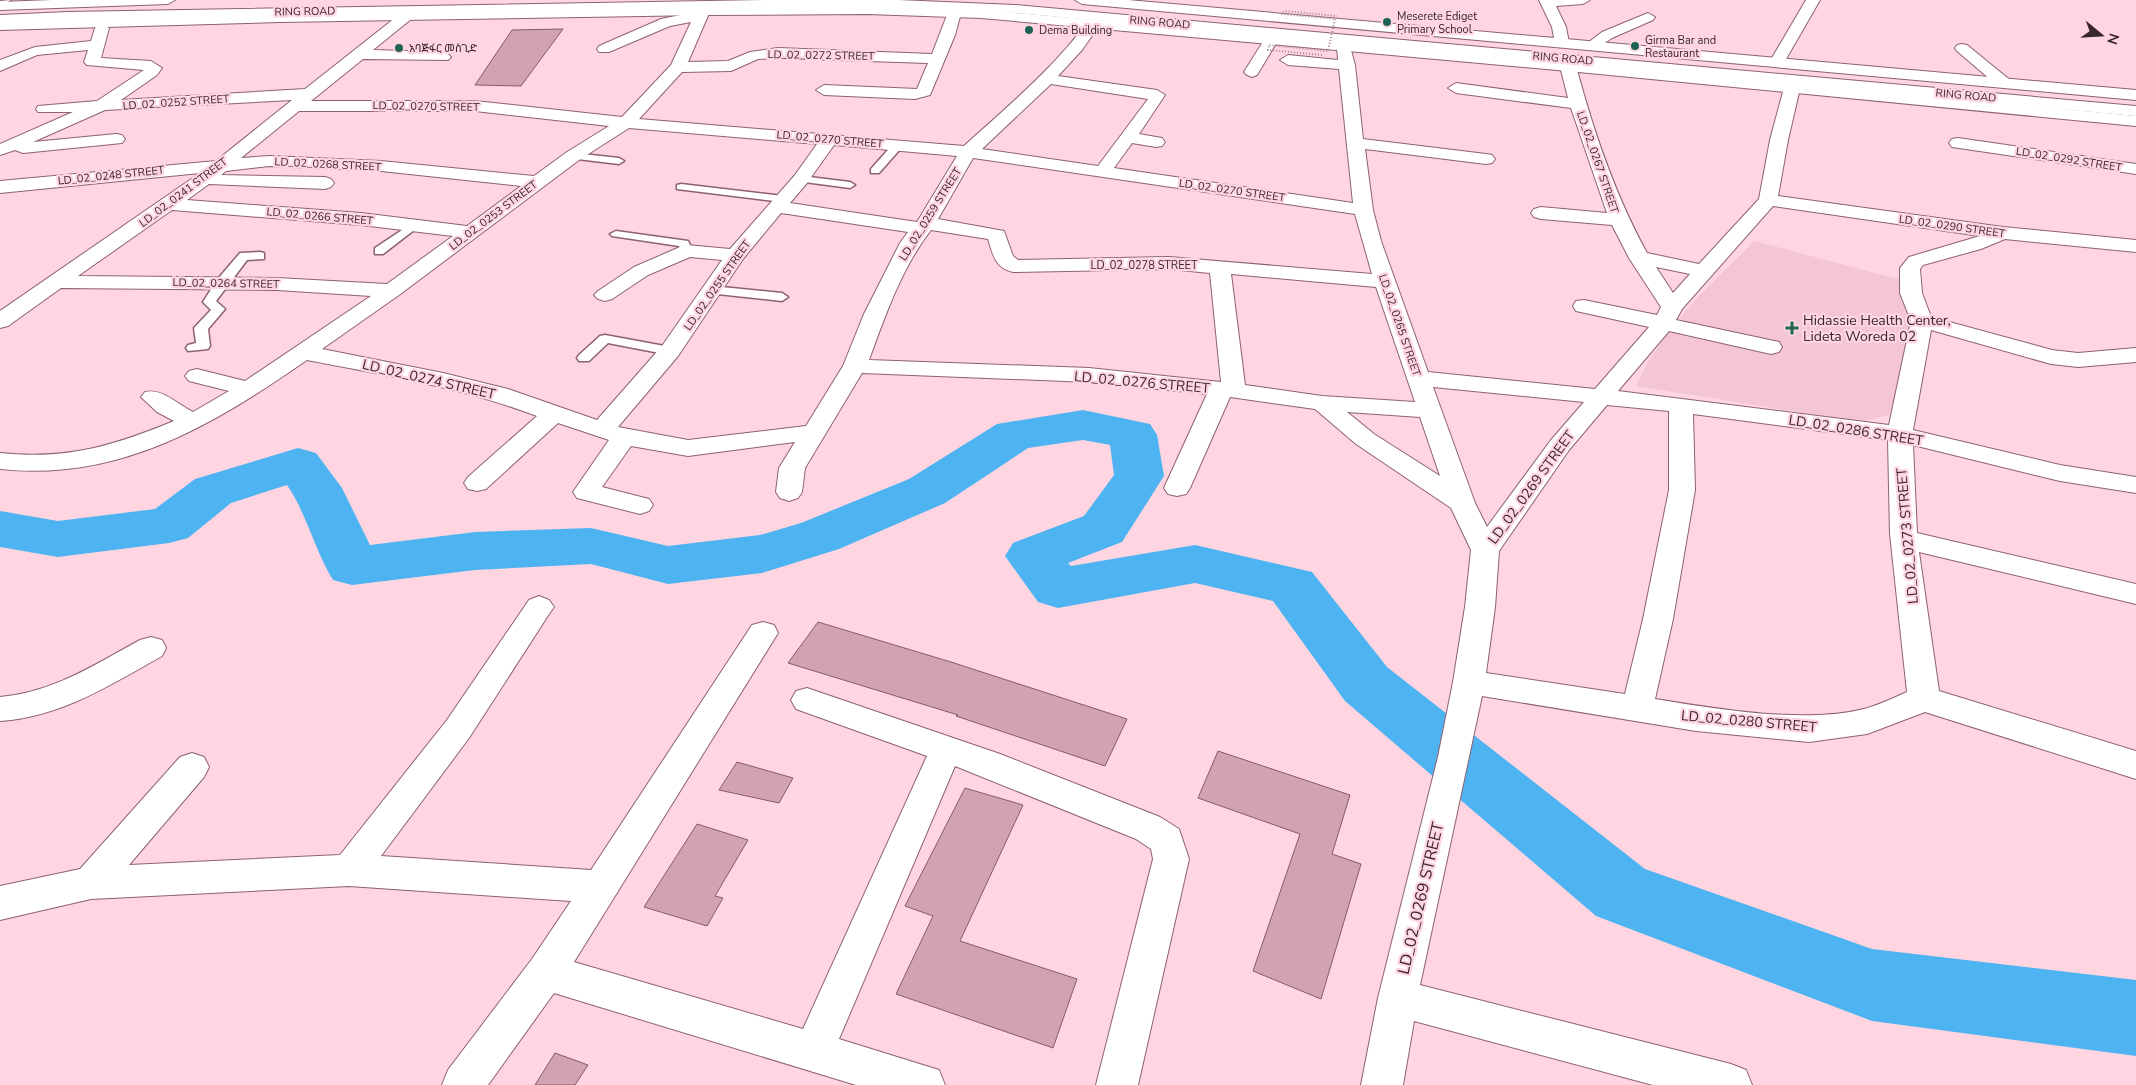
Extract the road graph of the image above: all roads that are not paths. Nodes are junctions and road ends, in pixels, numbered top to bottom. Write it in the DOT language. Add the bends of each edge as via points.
graph roads {
  1 [pos="7,0"];
  2 [pos="168,0"];
  3 [pos="581,0"];
  4 [pos="979,0"];
  5 [pos="1082,0"];
  6 [pos="1583,0"];
  7 [pos="1813,0"];
  8 [pos="1116,1"];
  9 [pos="1546,1"];
  10 [pos="0,5"];
  11 [pos="0,12"];
  12 [pos="954,13"];
  13 [pos="701,14"];
  14 [pos="1648,16"];
  15 [pos="406,17"];
  16 [pos="0,19"];
  17 [pos="1094,24"];
  18 [pos="0,26"];
  19 [pos="102,28"];
  20 [pos="1271,40"];
  21 [pos="1562,43"];
  22 [pos="97,45"];
  23 [pos="1592,45"];
  24 [pos="1962,48"];
  25 [pos="604,49"];
  26 [pos="360,54"];
  27 [pos="1345,56"];
  28 [pos="443,57"];
  29 [pos="937,59"];
  30 [pos="1288,60"];
  31 [pos="1777,63"];
  32 [pos="1568,66"];
  33 [pos="0,67"];
  34 [pos="30,67"];
  35 [pos="678,67"];
  36 [pos="1252,72"];
  37 [pos="1047,80"];
  38 [pos="2004,83"];
  39 [pos="1456,88"];
  40 [pos="1792,88"];
  41 [pos="824,90"];
  42 [pos="308,94"];
  43 [pos="2136,95"];
  44 [pos="2136,102"];
  45 [pos="1578,104"];
  46 [pos="294,106"];
  47 [pos="99,107"];
  48 [pos="44,109"];
  49 [pos="2136,111"];
  50 [pos="2136,121"];
  51 [pos="626,123"];
  52 [pos="1127,137"];
  53 [pos="116,139"];
  54 [pos="829,139"];
  55 [pos="1156,142"];
  56 [pos="1356,143"];
  57 [pos="1958,143"];
  58 [pos="898,145"];
  59 [pos="0,150"];
  60 [pos="968,152"];
  61 [pos="453,156"];
  62 [pos="573,156"];
  63 [pos="1486,159"];
  64 [pos="619,161"];
  65 [pos="222,164"];
  66 [pos="2136,170"];
  67 [pos="434,171"];
  68 [pos="875,171"];
  69 [pos="1103,171"];
  70 [pos="203,180"];
  71 [pos="801,180"];
  72 [pos="535,182"];
  73 [pos="325,183"];
  74 [pos="0,186"];
  75 [pos="850,186"];
  76 [pos="681,187"];
  77 [pos="1768,200"];
  78 [pos="780,203"];
  79 [pos="169,204"];
  80 [pos="1363,210"];
  81 [pos="1541,213"];
  82 [pos="1619,220"];
  83 [pos="414,225"];
  84 [pos="923,226"];
  85 [pos="471,232"];
  86 [pos="2003,233"];
  87 [pos="616,234"];
  88 [pos="2136,246"];
  89 [pos="687,250"];
  90 [pos="379,251"];
  91 [pos="260,256"];
  92 [pos="735,256"];
  93 [pos="1639,258"];
  94 [pos="1220,266"];
  95 [pos="1703,272"];
  96 [pos="1384,281"];
  97 [pos="59,282"];
  98 [pos="221,283"];
  99 [pos="712,290"];
  100 [pos="392,291"];
  101 [pos="605,295"];
  102 [pos="782,297"];
  103 [pos="1584,306"];
  104 [pos="1667,315"];
  105 [pos="0,321"];
  106 [pos="1922,321"];
  107 [pos="1771,347"];
  108 [pos="193,348"];
  109 [pos="670,351"];
  110 [pos="302,352"];
  111 [pos="2136,355"];
  112 [pos="584,358"];
  113 [pos="855,366"];
  114 [pos="197,376"];
  115 [pos="1418,378"];
  116 [pos="249,389"];
  117 [pos="1228,390"];
  118 [pos="153,397"];
  119 [pos="1602,397"];
  120 [pos="1322,403"];
  121 [pos="1681,406"];
  122 [pos="1429,410"];
  123 [pos="554,414"];
  124 [pos="193,422"];
  125 [pos="815,432"];
  126 [pos="614,433"];
  127 [pos="1900,434"];
  128 [pos="0,462"];
  129 [pos="477,483"];
  130 [pos="2136,485"];
  131 [pos="1176,488"];
  132 [pos="789,492"];
  133 [pos="1462,503"];
  134 [pos="640,505"];
  135 [pos="1905,539"];
  136 [pos="1485,550"];
  137 [pos="2136,594"];
  138 [pos="539,607"];
  139 [pos="763,633"];
  140 [pos="151,648"];
  141 [pos="1470,682"];
  142 [pos="1924,699"];
  143 [pos="807,700"];
  144 [pos="1637,708"];
  145 [pos="0,709"];
  146 [pos="946,750"];
  147 [pos="2136,765"];
  148 [pos="192,767"];
  149 [pos="349,870"];
  150 [pos="90,883"];
  151 [pos="601,887"];
  152 [pos="0,903"];
  153 [pos="546,972"];
  154 [pos="1398,998"];
  155 [pos="813,1052"];
  156 [pos="463,1085"];
  157 [pos="924,1085"];
  158 [pos="1117,1085"];
  159 [pos="1382,1085"];
  160 [pos="1731,1085"];
  1 -- 10 [label="lane"];
  2 -- 10 [label="main road"];
  3 -- 11 [label="main road, RING ROAD"];
  4 -- 44 [label="main road, RING ROAD"];
  5 -- 8 [label="main road"];
  6 -- 9 [label="main road"];
  7 -- 31 [label="main road"];
  8 -- 21 [label="main road"];
  9 -- 21 [label="main road" via="1559,27"];
  12 -- 13 [label="main road" via="868,10"];
  12 -- 17 [label="main road"];
  12 -- 29 [label="main road"];
  13 -- 15 [label="main road"];
  13 -- 25 [label="main road" via="666,22"];
  13 -- 35 [label="main road, LD_02_0253 STREET"];
  14 -- 23 [label="main road"];
  15 -- 18 [label="main road"];
  15 -- 26 [label="main road, LD_02_0241 STREET"];
  16 -- 49 [label="main road, RING ROAD" via="669,6 946,6 1423,45"];
  17 -- 20 [label="main road"];
  17 -- 37 [label="main road, LD_02_0259 STREET"];
  19 -- 22 [label="main road"];
  20 -- 27 [label="main road"];
  20 -- 36 [label="main road"];
  21 -- 23 [label="main road"];
  22 -- 33 [label="main road" via="27,52 14,56"];
  22 -- 47 [label="main road" via="92,62 154,68"];
  23 -- 31 [label="main road"];
  24 -- 38 [label="main road"];
  26 -- 28 [label="main road"];
  26 -- 42 [label="main road, LD_02_0241 STREET"];
  27 -- 30 [label="main road"];
  27 -- 32 [label="main road"];
  27 -- 56 [label="main road, LD_02_0265 STREET"];
  29 -- 35 [label="main road, LD_02_0272 STREET" via="778,53 755,55 731,66"];
  29 -- 41 [label="main road" via="928,88 921,94"];
  31 -- 38 [label="main road"];
  32 -- 40 [label="main road"];
  32 -- 45 [label="main road, LD_02_0267 STREET"];
  33 -- 34 [label="main road"];
  35 -- 51 [label="main road, LD_02_0253 STREET"];
  37 -- 52 [label="main road" via="1157,95"];
  37 -- 60 [label="main road, LD_02_0259 STREET"];
  38 -- 43 [label="main road"];
  39 -- 45 [label="main road, LD_02_0267 STREET"];
  40 -- 50 [label="main road"];
  40 -- 77 [label="main road, LD_02_0269 STREET"];
  42 -- 46 [label="main road, LD_02_0241 STREET"];
  42 -- 47 [label="main road, LD_02_0252 STREET"];
  45 -- 82 [label="main road, LD_02_0267 STREET"];
  46 -- 51 [label="main road, LD_02_0270 STREET" via="475,106"];
  46 -- 65 [label="main road, LD_02_0241 STREET"];
  47 -- 48 [label="main road, LD_02_0252 STREET"];
  47 -- 59 [label="main road"];
  51 -- 54 [label="main road, LD_02_0270 STREET"];
  51 -- 62 [label="main road, LD_02_0253 STREET"];
  52 -- 55 [label="main road"];
  52 -- 69 [label="main road"];
  53 -- 59 [label="main road"];
  54 -- 58 [label="main road, LD_02_0270 STREET"];
  54 -- 71 [label="main road, LD_02_0255 STREET"];
  56 -- 63 [label="main road"];
  56 -- 80 [label="main road, LD_02_0265 STREET"];
  57 -- 66 [label="main road, LD_02_0292 STREET" via="1998,142"];
  58 -- 60 [label="main road, LD_02_0270 STREET"];
  58 -- 68 [label="lane"];
  60 -- 69 [label="main road, LD_02_0270 STREET"];
  60 -- 84 [label="main road, LD_02_0259 STREET"];
  61 -- 67 [label="main road"];
  62 -- 64 [label="lane"];
  62 -- 72 [label="main road, LD_02_0253 STREET"];
  65 -- 67 [label="main road, LD_02_0268 STREET" via="269,161"];
  65 -- 70 [label="main road, LD_02_0241 STREET"];
  65 -- 74 [label="main road, LD_02_0248 STREET"];
  67 -- 72 [label="main road, LD_02_0268 STREET"];
  69 -- 80 [label="main road, LD_02_0270 STREET"];
  70 -- 73 [label="main road"];
  70 -- 79 [label="main road, LD_02_0241 STREET"];
  71 -- 75 [label="lane"];
  71 -- 78 [label="main road, LD_02_0255 STREET"];
  72 -- 85 [label="main road, LD_02_0253 STREET"];
  76 -- 78 [label="lane"];
  77 -- 86 [label="main road, LD_02_0290 STREET"];
  77 -- 95 [label="main road, LD_02_0269 STREET"];
  78 -- 84 [label="main road, LD_02_0278 STREET"];
  78 -- 92 [label="main road, LD_02_0255 STREET"];
  79 -- 83 [label="main road, LD_02_0266 STREET"];
  79 -- 97 [label="main road, LD_02_0241 STREET"];
  80 -- 96 [label="main road, LD_02_0265 STREET"];
  81 -- 82 [label="main road, LD_02_0267 STREET"];
  82 -- 93 [label="main road, LD_02_0267 STREET"];
  83 -- 85 [label="main road, LD_02_0266 STREET"];
  83 -- 90 [label="lane"];
  84 -- 94 [label="main road, LD_02_0278 STREET" via="997,235 1004,259 1013,266 1169,263"];
  84 -- 113 [label="main road, LD_02_0259 STREET" via="910,243 875,314"];
  85 -- 100 [label="main road, LD_02_0253 STREET"];
  86 -- 88 [label="main road, LD_02_0290 STREET"];
  86 -- 106 [label="main road" via="1974,245 1916,260 1910,268 1911,293"];
  87 -- 89 [label="lane" via="684,243"];
  89 -- 92 [label="main road"];
  89 -- 101 [label="main road" via="641,271"];
  91 -- 98 [label="lane" via="244,256"];
  92 -- 99 [label="main road, LD_02_0255 STREET"];
  93 -- 95 [label="main road"];
  93 -- 104 [label="main road, LD_02_0267 STREET"];
  94 -- 96 [label="main road, LD_02_0278 STREET"];
  94 -- 117 [label="main road"];
  95 -- 104 [label="main road, LD_02_0269 STREET"];
  96 -- 115 [label="main road, LD_02_0265 STREET"];
  97 -- 98 [label="main road, LD_02_0264 STREET"];
  97 -- 105 [label="main road, LD_02_0241 STREET"];
  98 -- 100 [label="main road, LD_02_0264 STREET"];
  98 -- 108 [label="lane" via="209,302 219,309 202,328 203,346"];
  99 -- 102 [label="lane"];
  99 -- 109 [label="main road, LD_02_0255 STREET"];
  100 -- 110 [label="main road, LD_02_0253 STREET"];
  103 -- 104 [label="main road"];
  104 -- 107 [label="main road"];
  104 -- 119 [label="main road, LD_02_0269 STREET"];
  106 -- 111 [label="main road" via="2052,357 2078,360"];
  106 -- 127 [label="main road, LD_02_0273 STREET"];
  109 -- 112 [label="lane" via="605,339"];
  109 -- 126 [label="main road, LD_02_0255 STREET"];
  110 -- 116 [label="main road, LD_02_0253 STREET"];
  110 -- 123 [label="main road, LD_02_0274 STREET" via="500,394"];
  113 -- 117 [label="main road, LD_02_0276 STREET" via="1089,375"];
  113 -- 125 [label="main road, LD_02_0259 STREET"];
  114 -- 116 [label="main road"];
  115 -- 119 [label="main road, LD_02_0286 STREET"];
  115 -- 122 [label="main road, LD_02_0265 STREET"];
  116 -- 124 [label="main road, LD_02_0253 STREET"];
  117 -- 120 [label="main road, LD_02_0276 STREET"];
  117 -- 131 [label="main road"];
  118 -- 124 [label="main road"];
  119 -- 121 [label="main road, LD_02_0286 STREET"];
  119 -- 136 [label="main road, LD_02_0269 STREET" via="1560,445"];
  120 -- 122 [label="main road, LD_02_0276 STREET"];
  120 -- 133 [label="main road" via="1365,439"];
  121 -- 127 [label="main road, LD_02_0286 STREET"];
  121 -- 144 [label="main road" via="1682,490 1658,619"];
  122 -- 133 [label="main road, LD_02_0265 STREET"];
  123 -- 126 [label="main road, LD_02_0274 STREET"];
  123 -- 129 [label="main road"];
  124 -- 128 [label="main road, LD_02_0253 STREET" via="152,440 76,461"];
  125 -- 126 [label="main road, LD_02_0274 STREET" via="688,448"];
  125 -- 132 [label="main road, LD_02_0259 STREET" via="792,468"];
  126 -- 134 [label="main road" via="586,492"];
  127 -- 130 [label="main road, LD_02_0286 STREET" via="2060,473"];
  127 -- 135 [label="main road, LD_02_0273 STREET"];
  133 -- 136 [label="main road, LD_02_0265 STREET"];
  135 -- 137 [label="main road"];
  135 -- 142 [label="main road, LD_02_0273 STREET"];
  136 -- 141 [label="main road, LD_02_0269 STREET"];
  138 -- 149 [label="main road" via="458,729"];
  139 -- 151 [label="main road"];
  140 -- 145 [label="main road" via="46,703 20,709"];
  141 -- 144 [label="main road, LD_02_0280 STREET"];
  141 -- 154 [label="main road, LD_02_0269 STREET"];
  142 -- 144 [label="main road, LD_02_0280 STREET" via="1867,721 1809,729 1696,718"];
  142 -- 147 [label="main road"];
  143 -- 146 [label="main road"];
  146 -- 155 [label="main road"];
  146 -- 158 [label="main road" via="1148,828 1167,840 1172,859"];
  148 -- 150 [label="main road"];
  149 -- 150 [label="main road"];
  149 -- 151 [label="main road"];
  150 -- 152 [label="main road"];
  151 -- 153 [label="main road"];
  153 -- 155 [label="main road"];
  153 -- 156 [label="main road"];
  154 -- 159 [label="main road, LD_02_0269 STREET"];
  154 -- 160 [label="main road"];
  155 -- 157 [label="main road"];
}
